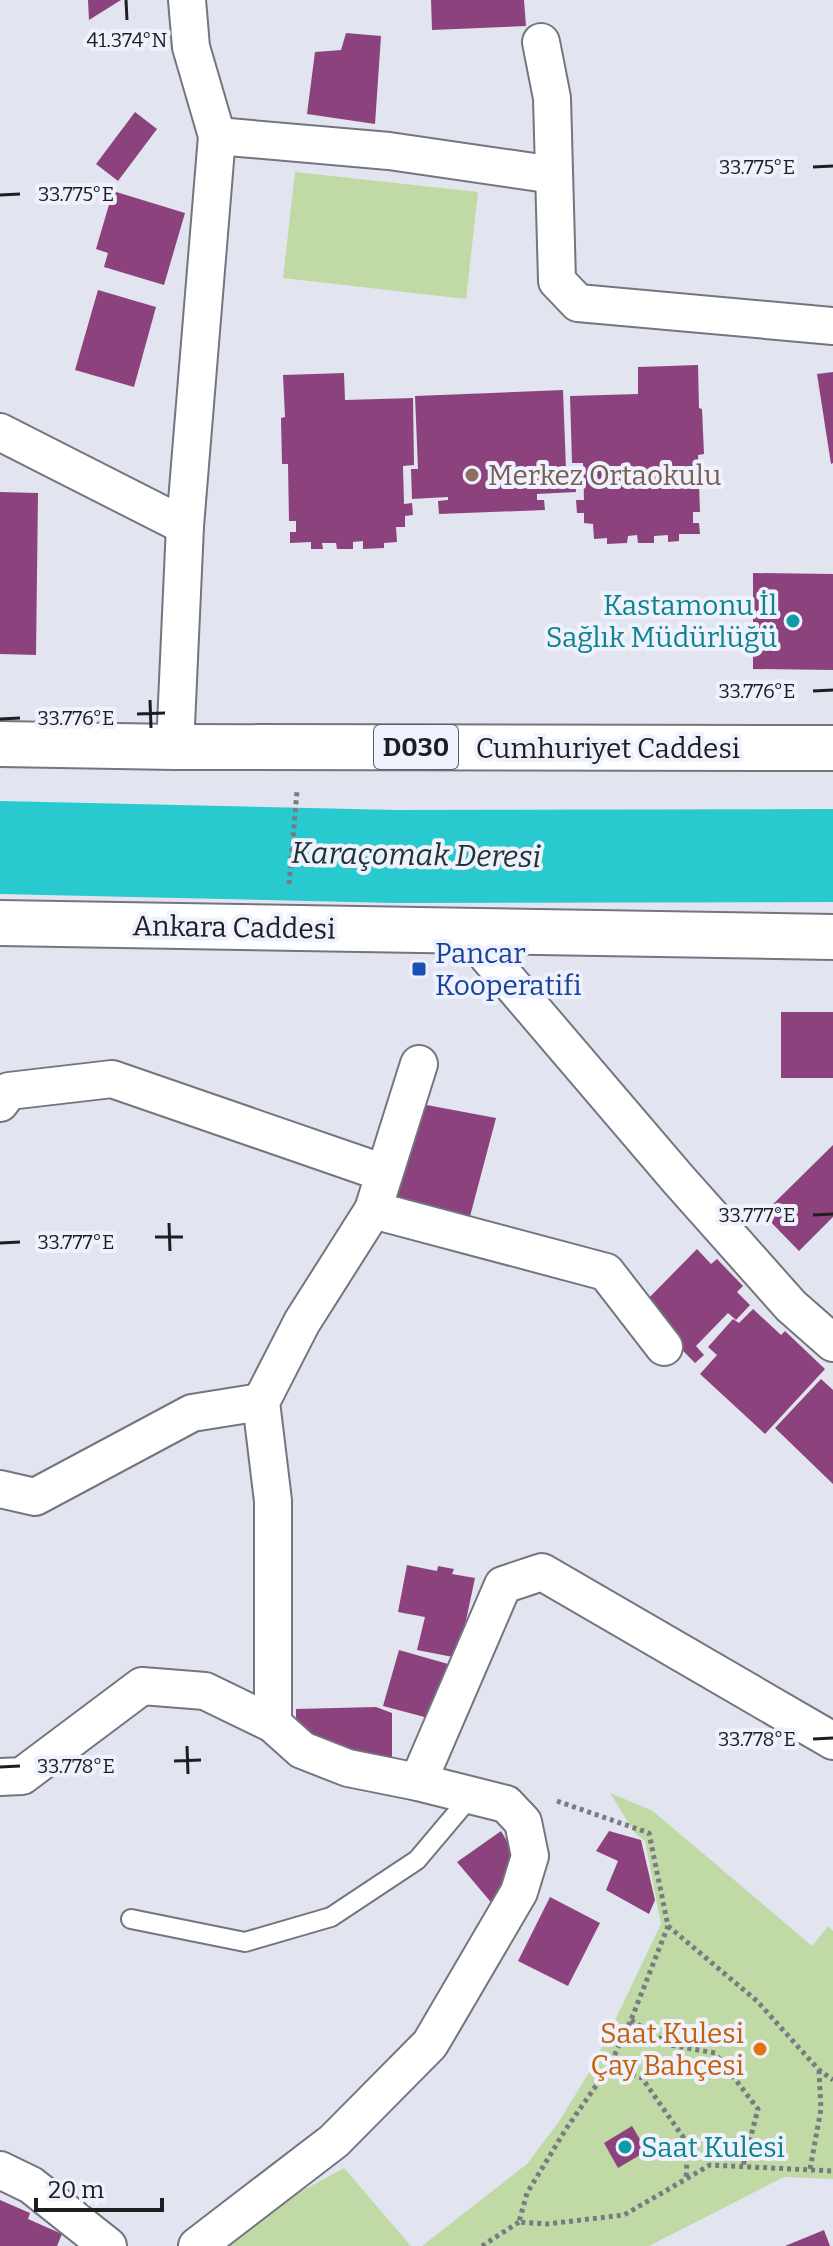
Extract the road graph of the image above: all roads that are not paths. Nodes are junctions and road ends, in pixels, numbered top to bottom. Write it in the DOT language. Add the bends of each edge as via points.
graph roads {
  1 [pos="187,0"];
  2 [pos="541,42"];
  3 [pos="217,136"];
  4 [pos="554,175"];
  5 [pos="833,326"];
  6 [pos="0,432"];
  7 [pos="185,526"];
  8 [pos="0,744"];
  9 [pos="175,747"];
  10 [pos="833,748"];
  11 [pos="0,923"];
  12 [pos="467,932"];
  13 [pos="833,937"];
  14 [pos="419,1064"];
  15 [pos="0,1103"];
  16 [pos="384,1173"];
  17 [pos="373,1210"];
  18 [pos="833,1343"];
  19 [pos="664,1347"];
  20 [pos="261,1402"];
  21 [pos="0,1489"];
  22 [pos="273,1724"];
  23 [pos="833,1741"];
  24 [pos="0,1777"];
  25 [pos="418,1782"];
  26 [pos="471,1796"];
  27 [pos="131,1919"];
  28 [pos="0,2170"];
  29 [pos="108,2246"];
  30 [pos="197,2246"];
  1 -- 3 [label="street" via="191,47"];
  2 -- 4 [label="street" via="552,98"];
  3 -- 4 [label="street" via="389,151"];
  3 -- 7 [label="street"];
  4 -- 5 [label="street" via="557,281 578,303"];
  6 -- 7 [label="street"];
  7 -- 9 [label="street"];
  8 -- 9 [label="main road, Cumhuriyet Caddesi / D030"];
  9 -- 10 [label="main road, Cumhuriyet Caddesi / D030"];
  11 -- 12 [label="main road, Ankara Caddesi"];
  12 -- 13 [label="main road, Ankara Caddesi"];
  12 -- 18 [label="street" via="709,1214 791,1306"];
  14 -- 16 [label="street"];
  15 -- 16 [label="street" via="9,1091 112,1079"];
  16 -- 17 [label="street"];
  17 -- 19 [label="street" via="606,1272"];
  17 -- 20 [label="street" via="302,1322"];
  20 -- 21 [label="street" via="192,1413 35,1497"];
  20 -- 22 [label="street" via="273,1501"];
  22 -- 24 [label="street" via="205,1691 142,1686 22,1776"];
  22 -- 25 [label="street" via="313,1755"];
  23 -- 25 [label="street" via="542,1572 503,1585"];
  25 -- 26 [label="street"];
  26 -- 27 [label="lane" via="417,1860 331,1917 245,1942"];
  26 -- 30 [label="street" via="506,1804 523,1822 530,1856 519,1892 430,2044 334,2141"];
  28 -- 29 [label="street" via="31,2185"];
}
